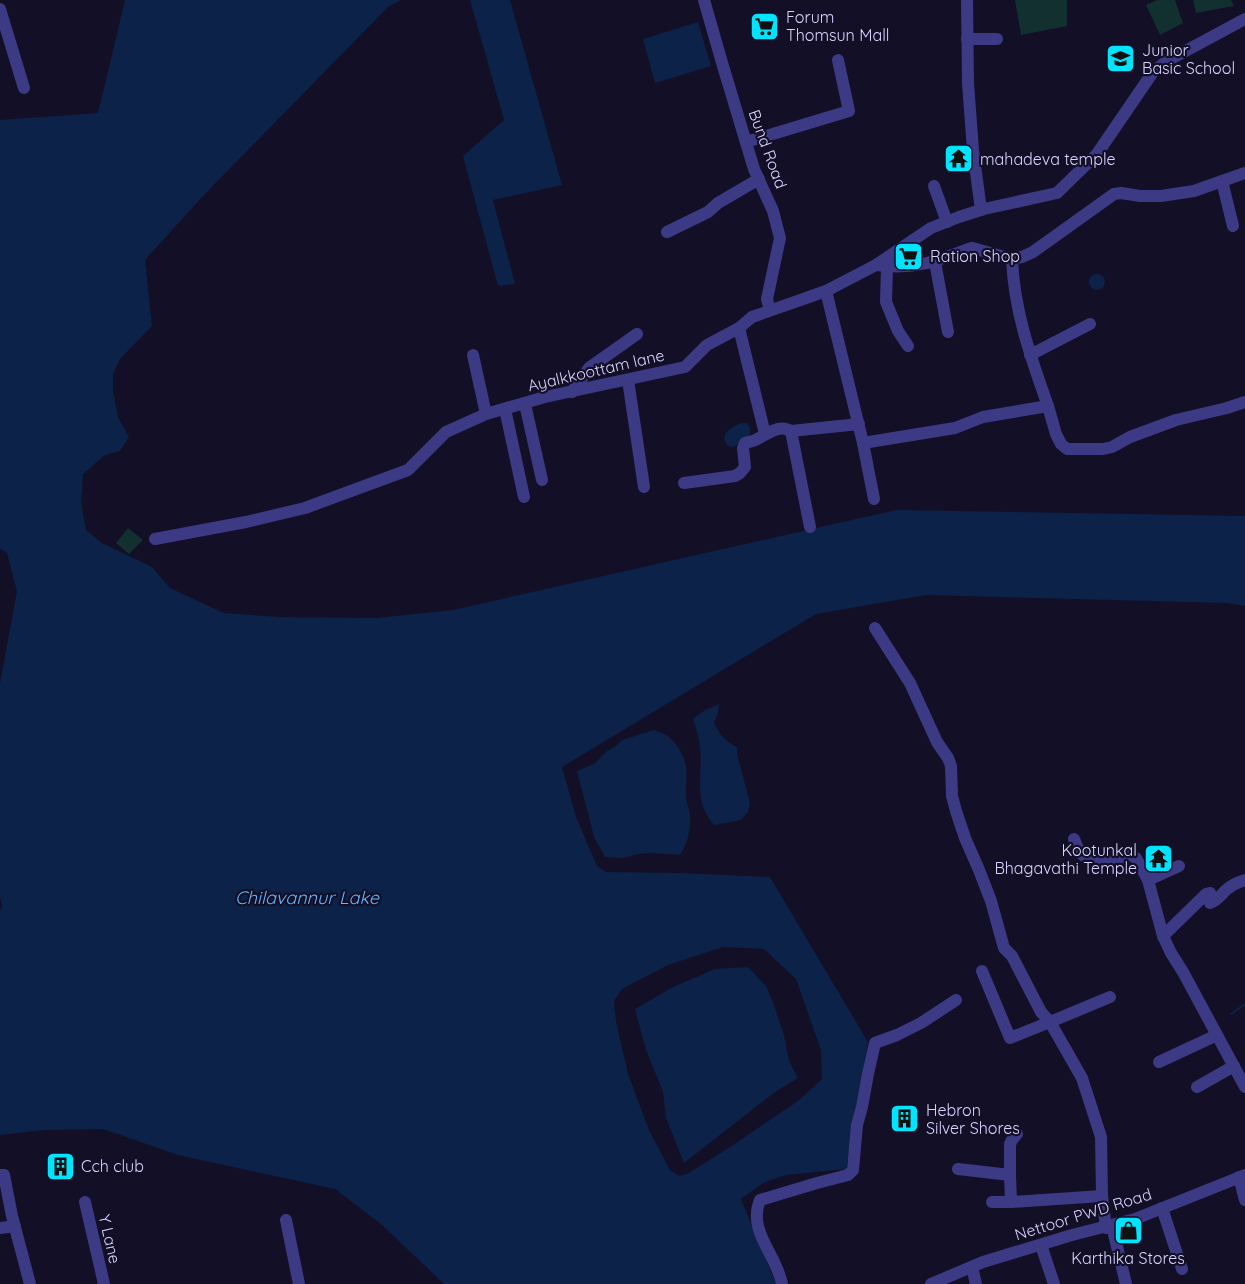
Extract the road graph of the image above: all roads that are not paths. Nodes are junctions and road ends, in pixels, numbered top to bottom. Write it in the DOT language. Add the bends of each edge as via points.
graph roads {
  1 [pos="704,0"];
  2 [pos="967,0"];
  3 [pos="0,9"];
  4 [pos="1245,19"];
  5 [pos="967,39"];
  6 [pos="997,39"];
  7 [pos="838,60"];
  8 [pos="24,88"];
  9 [pos="746,142"];
  10 [pos="1245,173"];
  11 [pos="759,179"];
  12 [pos="1222,181"];
  13 [pos="934,186"];
  14 [pos="981,210"];
  15 [pos="946,222"];
  16 [pos="1233,226"];
  17 [pos="667,232"];
  18 [pos="1012,259"];
  19 [pos="935,262"];
  20 [pos="881,265"];
  21 [pos="826,291"];
  22 [pos="770,310"];
  23 [pos="1090,324"];
  24 [pos="739,328"];
  25 [pos="948,332"];
  26 [pos="637,334"];
  27 [pos="908,346"];
  28 [pos="473,355"];
  29 [pos="1030,355"];
  30 [pos="628,380"];
  31 [pos="572,392"];
  32 [pos="1245,402"];
  33 [pos="525,404"];
  34 [pos="1048,406"];
  35 [pos="506,409"];
  36 [pos="486,414"];
  37 [pos="859,424"];
  38 [pos="791,431"];
  39 [pos="765,434"];
  40 [pos="863,443"];
  41 [pos="542,480"];
  42 [pos="684,483"];
  43 [pos="644,487"];
  44 [pos="524,497"];
  45 [pos="874,499"];
  46 [pos="810,527"];
  47 [pos="155,539"];
  48 [pos="874,628"];
  49 [pos="1074,839"];
  50 [pos="1179,866"];
  51 [pos="1148,880"];
  52 [pos="1245,880"];
  53 [pos="1163,936"];
  54 [pos="982,971"];
  55 [pos="1110,997"];
  56 [pos="956,999"];
  57 [pos="1050,1022"];
  58 [pos="1217,1035"];
  59 [pos="1159,1062"];
  60 [pos="1234,1066"];
  61 [pos="1197,1087"];
  62 [pos="1245,1087"];
  63 [pos="1017,1134"];
  64 [pos="958,1169"];
  65 [pos="0,1175"];
  66 [pos="1010,1175"];
  67 [pos="1242,1176"];
  68 [pos="1102,1196"];
  69 [pos="1245,1200"];
  70 [pos="85,1202"];
  71 [pos="992,1202"];
  72 [pos="1011,1202"];
  73 [pos="1162,1208"];
  74 [pos="286,1220"];
  75 [pos="15,1226"];
  76 [pos="1109,1227"];
  77 [pos="0,1228"];
  78 [pos="1041,1245"];
  79 [pos="972,1267"];
  80 [pos="1182,1269"];
  81 [pos="30,1284"];
  82 [pos="104,1284"];
  83 [pos="299,1284"];
  84 [pos="783,1284"];
  85 [pos="931,1284"];
  86 [pos="976,1284"];
  87 [pos="1054,1284"];
  88 [pos="1126,1284"];
  1 -- 9 [label="street, Bund Road"];
  2 -- 5 [label="street"];
  3 -- 8 [label="street"];
  4 -- 14 [label="street, Ayalkkoottam lane" via="1153,72 1097,154 1057,193"];
  5 -- 6 [label="street"];
  5 -- 14 [label="street" via="973,150"];
  7 -- 9 [label="street" via="849,111"];
  9 -- 11 [label="street, Bund Road"];
  10 -- 12 [label="street"];
  11 -- 17 [label="street" via="708,212"];
  11 -- 22 [label="street, Bund Road" via="774,211 780,238 767,299"];
  12 -- 16 [label="street"];
  12 -- 18 [label="street" via="1194,191 1161,196 1114,194 1033,252"];
  13 -- 15 [label="street"];
  14 -- 15 [label="street, Ayalkkoottam lane"];
  15 -- 20 [label="street, Ayalkkoottam lane" via="920,234"];
  18 -- 19 [label="street" via="971,248"];
  18 -- 29 [label="street" via="1014,286"];
  19 -- 20 [label="street" via="900,267"];
  19 -- 25 [label="street"];
  20 -- 21 [label="street, Ayalkkoottam lane"];
  20 -- 27 [label="street" via="886,302"];
  21 -- 22 [label="street, Ayalkkoottam lane"];
  21 -- 37 [label="street"];
  22 -- 24 [label="street, Ayalkkoottam lane"];
  23 -- 29 [label="street"];
  24 -- 30 [label="street, Ayalkkoottam lane" via="707,345 685,367"];
  24 -- 39 [label="street"];
  26 -- 31 [label="street" via="589,368"];
  28 -- 36 [label="street"];
  29 -- 34 [label="street"];
  30 -- 31 [label="street, Ayalkkoottam lane"];
  30 -- 43 [label="street"];
  31 -- 33 [label="street, Ayalkkoottam lane"];
  32 -- 34 [label="street" via="1176,420 1112,447 1073,449 1061,444"];
  33 -- 35 [label="street, Ayalkkoottam lane"];
  33 -- 41 [label="street"];
  34 -- 40 [label="street" via="983,417 955,428"];
  35 -- 36 [label="street, Ayalkkoottam lane"];
  35 -- 44 [label="street"];
  36 -- 47 [label="street, Ayalkkoottam lane" via="446,432 408,470 305,508"];
  37 -- 38 [label="street"];
  37 -- 40 [label="street"];
  38 -- 39 [label="street" via="787,428"];
  38 -- 46 [label="street"];
  39 -- 42 [label="street" via="745,443 745,467 740,473"];
  40 -- 45 [label="street"];
  48 -- 57 [label="street" via="910,683 948,758 956,811 1005,948"];
  49 -- 51 [label="street" via="1080,853 1088,859 1109,863 1128,854 1136,858"];
  50 -- 51 [label="street"];
  51 -- 53 [label="street"];
  52 -- 53 [label="street" via="1235,883 1215,902 1210,903 1210,893 1206,894"];
  53 -- 58 [label="street"];
  54 -- 57 [label="street" via="1010,1038"];
  55 -- 57 [label="street"];
  56 -- 84 [label="street" via="921,1023 875,1043 849,1175 760,1200 756,1221"];
  57 -- 68 [label="street" via="1082,1078 1101,1137"];
  58 -- 59 [label="street"];
  58 -- 60 [label="street"];
  60 -- 61 [label="street"];
  60 -- 62 [label="street"];
  63 -- 66 [label="street" via="1010,1144"];
  64 -- 66 [label="street"];
  65 -- 75 [label="street" via="4,1175"];
  66 -- 72 [label="street"];
  67 -- 69 [label="street"];
  67 -- 73 [label="street, Nettoor PWD Road"];
  68 -- 72 [label="street"];
  68 -- 76 [label="street"];
  70 -- 82 [label="street, Y Lane"];
  71 -- 72 [label="street"];
  73 -- 76 [label="street, Nettoor PWD Road"];
  73 -- 80 [label="street"];
  74 -- 83 [label="street"];
  75 -- 77 [label="street"];
  75 -- 81 [label="street"];
  76 -- 78 [label="street, Nettoor PWD Road"];
  76 -- 88 [label="street"];
  78 -- 79 [label="street, Nettoor PWD Road"];
  78 -- 87 [label="street"];
  79 -- 85 [label="street, Nettoor PWD Road"];
  79 -- 86 [label="street"];
}
